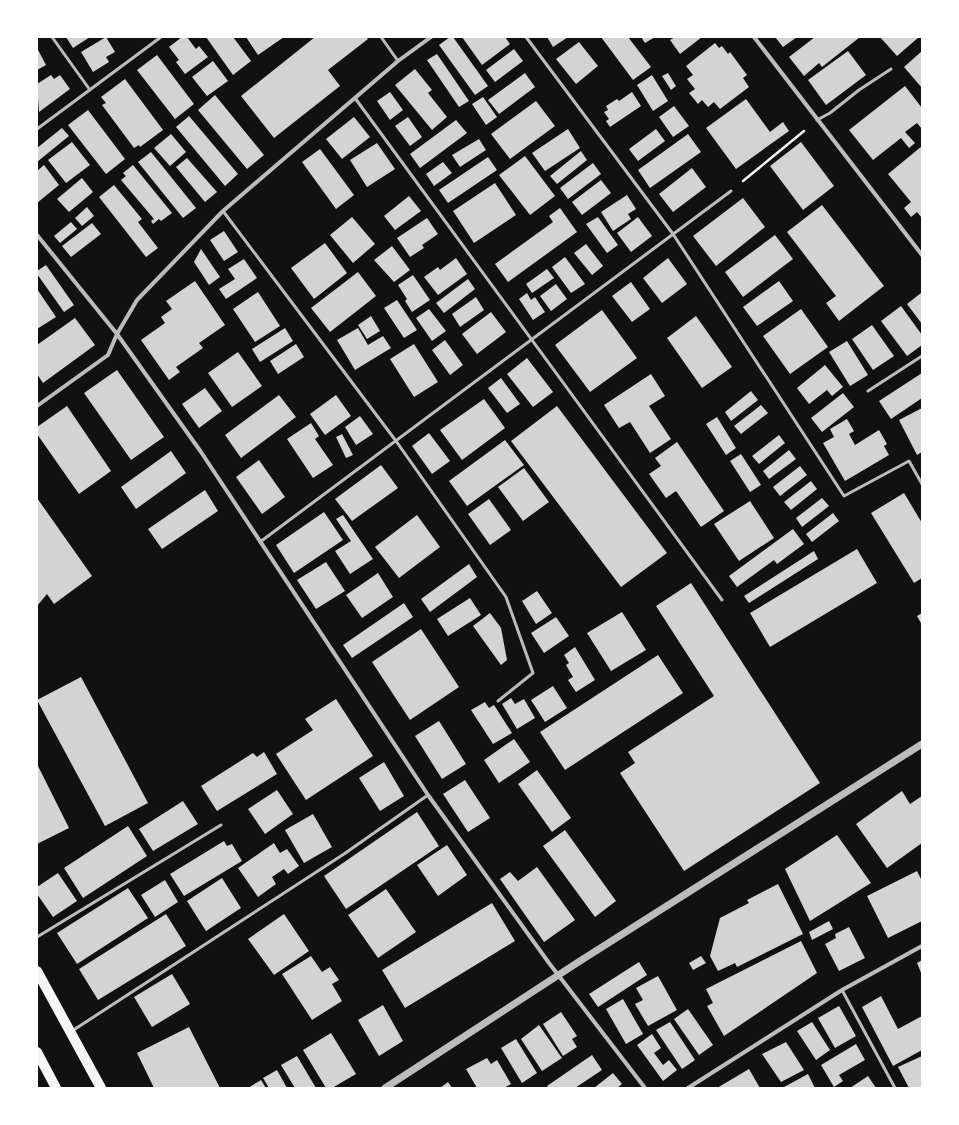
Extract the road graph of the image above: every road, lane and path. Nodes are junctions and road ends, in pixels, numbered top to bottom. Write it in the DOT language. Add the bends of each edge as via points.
graph roads {
  1 [pos="52,37"];
  2 [pos="161,37"];
  3 [pos="381,37"];
  4 [pos="431,37"];
  5 [pos="526,37"];
  6 [pos="754,37"];
  7 [pos="398,61"];
  8 [pos="891,69"];
  9 [pos="90,90"];
  10 [pos="355,98"];
  11 [pos="817,120"];
  12 [pos="37,129"];
  13 [pos="731,191"];
  14 [pos="223,211"];
  15 [pos="37,234"];
  16 [pos="673,234"];
  17 [pos="922,255"];
  18 [pos="117,334"];
  19 [pos="532,339"];
  20 [pos="922,356"];
  21 [pos="868,391"];
  22 [pos="37,406"];
  23 [pos="396,441"];
  24 [pos="922,484"];
  25 [pos="260,542"];
  26 [pos="722,600"];
  27 [pos="498,701"];
  28 [pos="922,744"];
  29 [pos="428,795"];
  30 [pos="221,825"];
  31 [pos="37,937"];
  32 [pos="922,946"];
  33 [pos="37,971"];
  34 [pos="558,975"];
  35 [pos="842,990"];
  36 [pos="70,1032"];
  37 [pos="37,1052"];
  38 [pos="56,1088"];
  39 [pos="101,1088"];
  40 [pos="386,1088"];
  41 [pos="645,1088"];
  42 [pos="688,1088"];
  43 [pos="895,1088"];
  1 -- 9 [label="lane"];
  2 -- 9 [label="lane"];
  3 -- 7 [label="lane"];
  4 -- 7 [label="street"];
  5 -- 16 [label="lane"];
  6 -- 11 [label="street"];
  7 -- 10 [label="street"];
  8 -- 11 [label="lane"];
  9 -- 12 [label="lane"];
  10 -- 14 [label="street"];
  10 -- 19 [label="lane"];
  11 -- 13 [label="path"];
  11 -- 17 [label="street"];
  13 -- 16 [label="lane"];
  14 -- 18 [label="street" via="137,300"];
  14 -- 23 [label="lane"];
  15 -- 18 [label="street"];
  16 -- 19 [label="lane"];
  16 -- 24 [label="lane" via="844,496 909,461"];
  18 -- 22 [label="street" via="108,355"];
  18 -- 25 [label="street" via="201,452"];
  19 -- 23 [label="lane"];
  19 -- 26 [label="lane"];
  20 -- 21 [label="lane"];
  23 -- 25 [label="lane"];
  23 -- 27 [label="lane" via="506,597 533,673"];
  25 -- 29 [label="street"];
  28 -- 34 [label="street"];
  29 -- 34 [label="street"];
  29 -- 36 [label="lane" via="344,854"];
  30 -- 31 [label="lane"];
  32 -- 35 [label="street"];
  33 -- 36 [label="main road"];
  34 -- 40 [label="street"];
  34 -- 41 [label="street"];
  35 -- 42 [label="street"];
  35 -- 43 [label="lane"];
  36 -- 39 [label="main road"];
  37 -- 38 [label="main road"];
}
